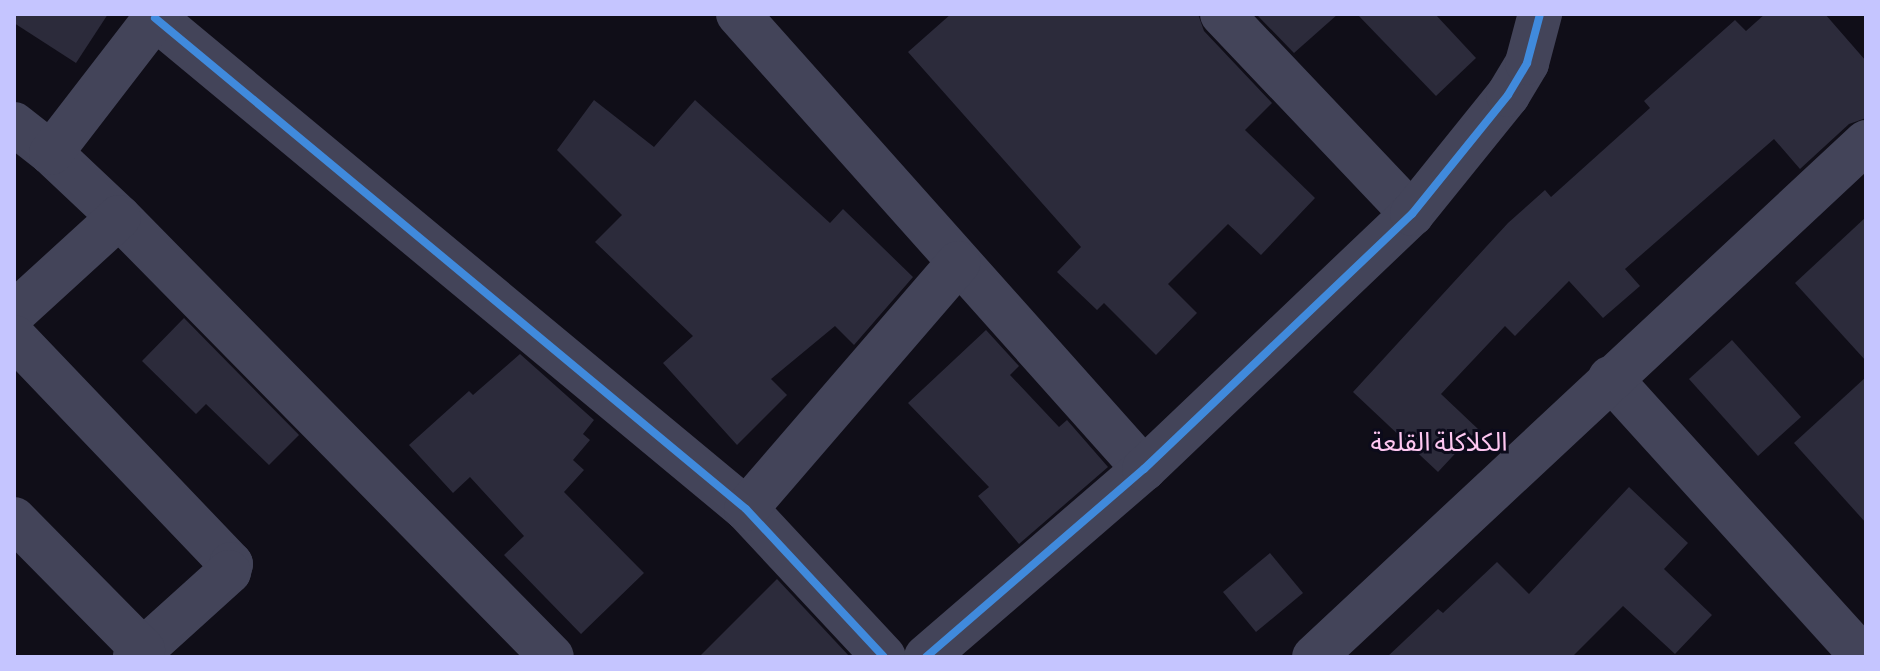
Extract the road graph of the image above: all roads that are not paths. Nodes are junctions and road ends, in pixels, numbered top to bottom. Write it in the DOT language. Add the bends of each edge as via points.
graph roads {
  1 [pos="738,14"];
  2 [pos="1222,14"];
  3 [pos="156,16"];
  4 [pos="1534,20"];
  5 [pos="14,124"];
  6 [pos="1866,142"];
  7 [pos="51,153"];
  8 [pos="1412,214"];
  9 [pos="119,217"];
  10 [pos="958,263"];
  11 [pos="14,313"];
  12 [pos="14,337"];
  13 [pos="1610,378"];
  14 [pos="1144,469"];
  15 [pos="746,509"];
  16 [pos="14,519"];
  17 [pos="139,654"];
  18 [pos="552,657"];
  19 [pos="884,657"];
  20 [pos="926,657"];
  21 [pos="1315,657"];
  22 [pos="1863,657"];
  1 -- 10 [label="street"];
  2 -- 8 [label="street"];
  3 -- 7 [label="street"];
  3 -- 15 [label="street"];
  4 -- 8 [label="street" via="1527,63 1508,95"];
  5 -- 7 [label="street"];
  6 -- 13 [label="street"];
  7 -- 9 [label="street"];
  8 -- 14 [label="street"];
  9 -- 11 [label="street"];
  9 -- 18 [label="street"];
  10 -- 14 [label="street"];
  10 -- 15 [label="street"];
  12 -- 17 [label="street" via="231,564 229,572"];
  13 -- 21 [label="street"];
  13 -- 22 [label="street"];
  14 -- 20 [label="street"];
  15 -- 19 [label="street"];
  16 -- 17 [label="street"];
}
